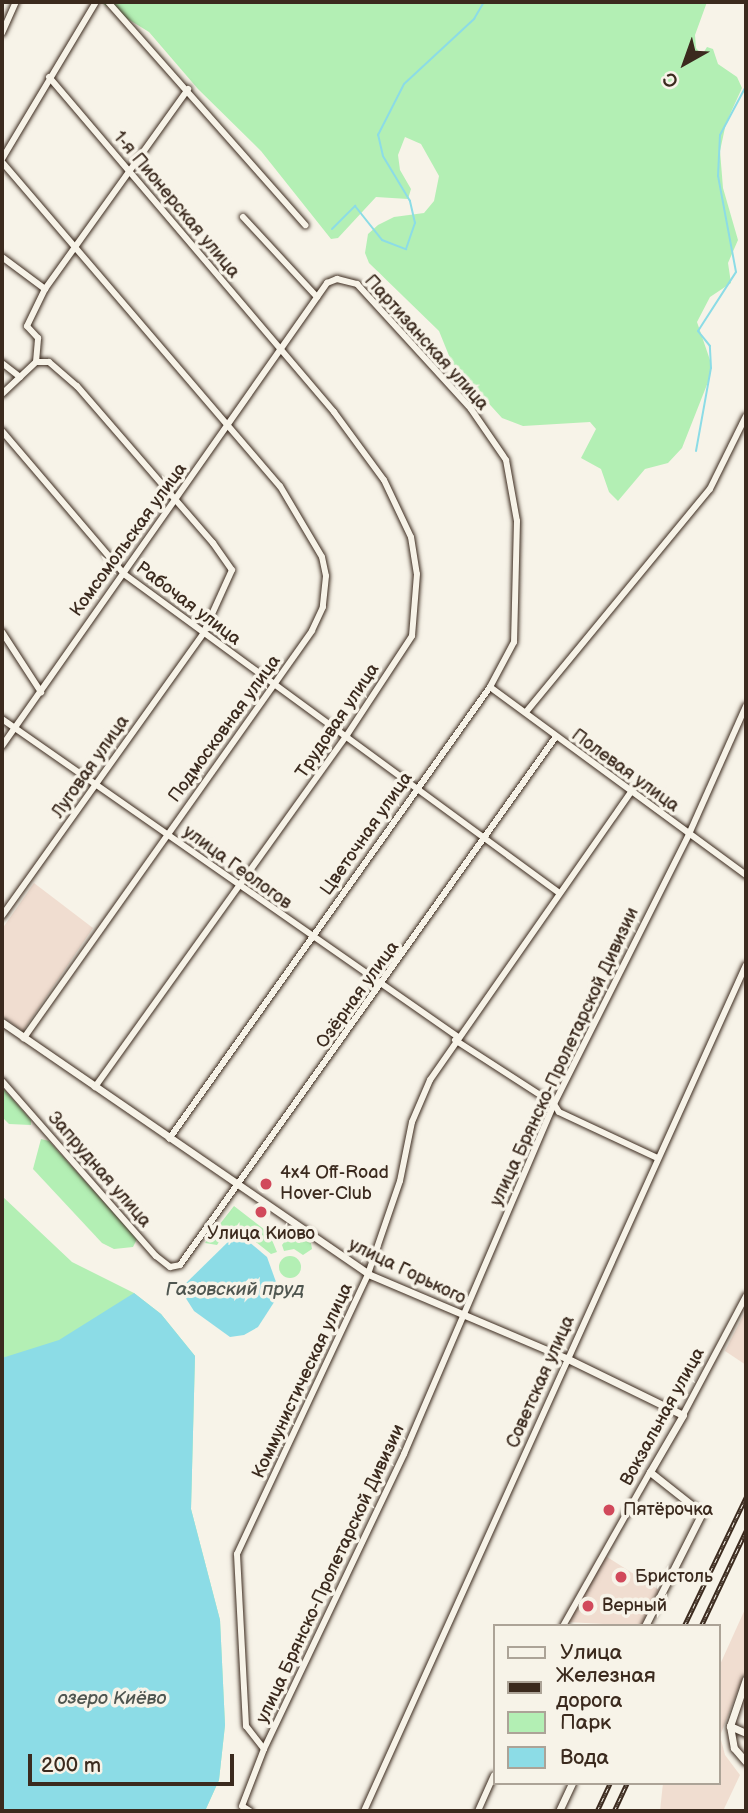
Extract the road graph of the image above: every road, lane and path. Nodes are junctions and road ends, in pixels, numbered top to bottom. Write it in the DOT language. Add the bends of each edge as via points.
graph roads {
  1 [pos="16,2"];
  2 [pos="96,2"];
  3 [pos="108,2"];
  4 [pos="2,33"];
  5 [pos="49,77"];
  6 [pos="188,89"];
  7 [pos="2,161"];
  8 [pos="130,170"];
  9 [pos="243,217"];
  10 [pos="305,225"];
  11 [pos="76,248"];
  12 [pos="2,257"];
  13 [pos="45,289"];
  14 [pos="317,297"];
  15 [pos="281,351"];
  16 [pos="36,362"];
  17 [pos="2,363"];
  18 [pos="20,377"];
  19 [pos="2,394"];
  20 [pos="746,416"];
  21 [pos="230,424"];
  22 [pos="2,430"];
  23 [pos="174,502"];
  24 [pos="517,521"];
  25 [pos="124,574"];
  26 [pos="2,632"];
  27 [pos="203,634"];
  28 [pos="274,684"];
  29 [pos="490,687"];
  30 [pos="41,692"];
  31 [pos="746,706"];
  32 [pos="526,712"];
  33 [pos="2,719"];
  34 [pos="15,729"];
  35 [pos="347,735"];
  36 [pos="555,738"];
  37 [pos="2,746"];
  38 [pos="96,784"];
  39 [pos="417,788"];
  40 [pos="630,793"];
  41 [pos="167,834"];
  42 [pos="689,834"];
  43 [pos="487,839"];
  44 [pos="746,875"];
  45 [pos="239,886"];
  46 [pos="558,892"];
  47 [pos="2,916"];
  48 [pos="310,938"];
  49 [pos="746,965"];
  50 [pos="382,986"];
  51 [pos="2,1022"];
  52 [pos="24,1038"];
  53 [pos="457,1038"];
  54 [pos="2,1081"];
  55 [pos="95,1087"];
  56 [pos="554,1104"];
  57 [pos="169,1139"];
  58 [pos="657,1158"];
  59 [pos="238,1186"];
  60 [pos="180,1265"];
  61 [pos="368,1274"];
  62 [pos="746,1296"];
  63 [pos="463,1317"];
  64 [pos="566,1359"];
  65 [pos="683,1415"];
  66 [pos="650,1472"];
  67 [pos="564,1624"];
  68 [pos="646,1624"];
  69 [pos="746,1679"];
  70 [pos="730,1726"];
  71 [pos="746,1733"];
  72 [pos="264,1749"];
  73 [pos="746,1762"];
  74 [pos="492,1780"];
  75 [pos="571,1785"];
  76 [pos="250,1811"];
  77 [pos="364,1811"];
  78 [pos="478,1811"];
  79 [pos="559,1811"];
  1 -- 4 [label="street"];
  2 -- 5 [label="street"];
  3 -- 6 [label="street"];
  5 -- 7 [label="street"];
  5 -- 8 [label="street, 1-я Пионерская улица"];
  6 -- 8 [label="street"];
  6 -- 10 [label="street"];
  7 -- 11 [label="street"];
  8 -- 11 [label="street"];
  8 -- 15 [label="street, 1-я Пионерская улица"];
  9 -- 14 [label="street"];
  11 -- 13 [label="street"];
  11 -- 21 [label="street"];
  12 -- 13 [label="street"];
  13 -- 16 [label="street" via="27,326 38,338"];
  14 -- 15 [label="street, Партизанская улица"];
  14 -- 24 [label="street, Партизанская улица" via="332,279 357,284 471,409 506,460"];
  15 -- 21 [label="street, Комсомольская улица"];
  15 -- 35 [label="street, Трудовая улица" via="384,480 411,537 416,574 412,636"];
  16 -- 18 [label="street"];
  16 -- 23 [label="street" via="49,362 77,386"];
  17 -- 18 [label="street"];
  18 -- 19 [label="street"];
  20 -- 32 [label="street" via="710,489"];
  21 -- 23 [label="street, Комсомольская улица"];
  21 -- 28 [label="street, Подмосковная улица" via="280,486 322,557 326,576 317,619"];
  22 -- 25 [label="street, Рабочая улица"];
  23 -- 25 [label="street, Комсомольская улица"];
  23 -- 27 [label="street, Луговая улица" via="232,570"];
  24 -- 29 [label="street, Цветочная улица" via="514,642"];
  25 -- 27 [label="street, Рабочая улица"];
  25 -- 30 [label="street, Комсомольская улица"];
  26 -- 30 [label="street"];
  27 -- 28 [label="street, Рабочая улица"];
  27 -- 38 [label="street, Луговая улица"];
  28 -- 35 [label="street, Рабочая улица"];
  28 -- 41 [label="street, Подмосковная улица"];
  29 -- 32 [label="street, Полевая улица"];
  29 -- 39 [label="street, Цветочная улица"];
  30 -- 34 [label="street, Комсомольская улица"];
  31 -- 42 [label="street, улица Брянско-Пролетарской Дивизии"];
  32 -- 36 [label="street, Полевая улица"];
  33 -- 34 [label="street, улица Геологов"];
  34 -- 37 [label="street, Комсомольская улица"];
  34 -- 38 [label="street, улица Геологов"];
  35 -- 39 [label="street, Рабочая улица"];
  35 -- 45 [label="street, Трудовая улица"];
  36 -- 40 [label="street, Полевая улица"];
  36 -- 43 [label="street, Озёрная улица"];
  38 -- 41 [label="street, улица Геологов"];
  38 -- 47 [label="street, Луговая улица"];
  39 -- 43 [label="street, Рабочая улица"];
  39 -- 48 [label="street, Цветочная улица"];
  40 -- 42 [label="street, Полевая улица"];
  40 -- 46 [label="street, Коммунистическая улица"];
  41 -- 45 [label="street, улица Геологов"];
  41 -- 52 [label="street, Подмосковная улица"];
  42 -- 44 [label="street, Полевая улица"];
  42 -- 56 [label="street, улица Брянско-Пролетарской Дивизии"];
  43 -- 46 [label="street, Рабочая улица"];
  43 -- 50 [label="street, Озёрная улица"];
  45 -- 48 [label="street, улица Геологов"];
  45 -- 55 [label="street, Трудовая улица"];
  46 -- 53 [label="street, Коммунистическая улица"];
  48 -- 50 [label="street, улица Геологов"];
  48 -- 57 [label="street, Цветочная улица"];
  49 -- 58 [label="street, Советская улица"];
  50 -- 53 [label="street, улица Геологов"];
  50 -- 59 [label="street, Озёрная улица"];
  51 -- 52 [label="street, улица Горького"];
  52 -- 55 [label="street, улица Горького"];
  53 -- 56 [label="street, улица Геологов"];
  53 -- 61 [label="street, Коммунистическая улица" via="421,1097 400,1181"];
  54 -- 60 [label="street, Запрудная улица" via="156,1256 170,1267"];
  55 -- 57 [label="street, улица Горького"];
  56 -- 58 [label="street, улица Геологов" via="559,1112"];
  56 -- 63 [label="street, улица Брянско-Пролетарской Дивизии"];
  57 -- 59 [label="street, улица Горького"];
  58 -- 64 [label="street, Советская улица"];
  59 -- 60 [label="street, Озёрная улица"];
  59 -- 61 [label="street, улица Горького"];
  61 -- 63 [label="street, улица Горького"];
  61 -- 72 [label="street, Коммунистическая улица" via="237,1553 246,1726"];
  62 -- 65 [label="street, Вокзальная улица"];
  63 -- 64 [label="street, улица Горького"];
  63 -- 72 [label="street, улица Брянско-Пролетарской Дивизии" via="404,1454"];
  64 -- 65 [label="street, улица Горького"];
  64 -- 77 [label="street, Советская улица"];
  65 -- 66 [label="street, Вокзальная улица"];
  66 -- 67 [label="street, Вокзальная улица"];
  66 -- 68 [label="street" via="702,1513"];
  69 -- 70 [label="street"];
  70 -- 71 [label="street"];
  70 -- 73 [label="street" via="734,1748"];
  72 -- 76 [label="street, улица Брянско-Пролетарской Дивизии" via="242,1806"];
  74 -- 78 [label="street"];
  75 -- 79 [label="street"];
}
